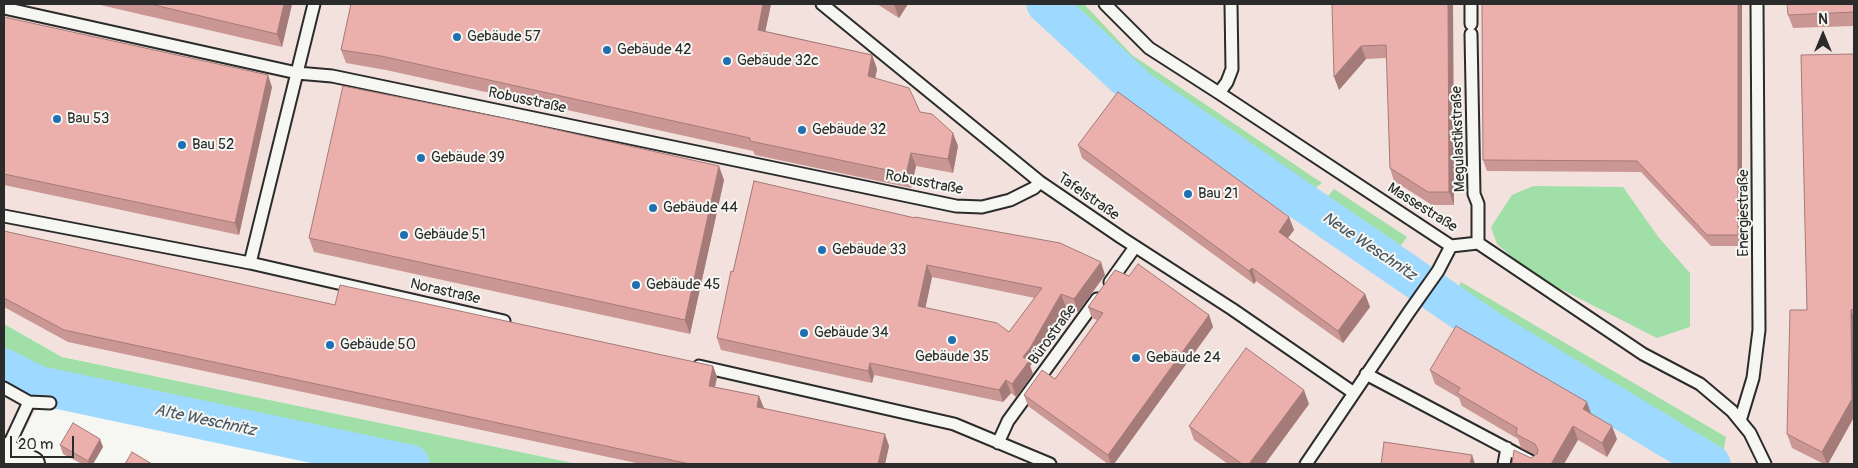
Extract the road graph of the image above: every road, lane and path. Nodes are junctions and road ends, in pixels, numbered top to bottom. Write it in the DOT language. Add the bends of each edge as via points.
graph roads {
  1 [pos="314,4"];
  2 [pos="822,4"];
  3 [pos="1105,4"];
  4 [pos="1231,4"];
  5 [pos="1471,4"];
  6 [pos="1757,4"];
  7 [pos="4,8"];
  8 [pos="298,73"];
  9 [pos="1220,93"];
  10 [pos="1040,182"];
  11 [pos="4,216"];
  12 [pos="1478,243"];
  13 [pos="1450,246"];
  14 [pos="1135,247"];
  15 [pos="250,263"];
  16 [pos="510,322"];
  17 [pos="684,362"];
  18 [pos="1366,374"];
  19 [pos="4,388"];
  20 [pos="1354,393"];
  21 [pos="29,402"];
  22 [pos="50,403"];
  23 [pos="1740,421"];
  24 [pos="998,443"];
  25 [pos="1507,448"];
  26 [pos="5,450"];
  27 [pos="32,464"];
  28 [pos="1050,464"];
  29 [pos="1306,464"];
  30 [pos="1504,464"];
  31 [pos="1536,464"];
  32 [pos="1765,464"];
  1 -- 8 [label="lane"];
  2 -- 10 [label="lane, Tafelstraße"];
  3 -- 9 [label="lane, Massestraße" via="1149,48"];
  4 -- 9 [label="lane" via="1232,69"];
  5 -- 12 [label="lane, Megulastikstraße" via="1474,194 1478,204"];
  6 -- 23 [label="lane, Energiestraße" via="1759,330 1753,378"];
  7 -- 8 [label="lane, Robusstraße"];
  8 -- 10 [label="lane, Robusstraße" via="332,76 956,206 982,208 1010,200"];
  8 -- 15 [label="lane"];
  9 -- 13 [label="lane, Massestraße"];
  10 -- 14 [label="lane, Tafelstraße"];
  11 -- 15 [label="lane, Norastraße"];
  12 -- 13 [label="lane, Massestraße"];
  12 -- 23 [label="lane" via="1643,354 1700,384"];
  13 -- 18 [label="lane" via="1438,271"];
  14 -- 20 [label="lane, Tafelstraße"];
  14 -- 24 [label="lane, Bürostraße" via="1008,421"];
  15 -- 16 [label="lane, Norastraße"];
  17 -- 24 [label="lane" via="954,424"];
  18 -- 20 [label="lane"];
  18 -- 25 [label="lane"];
  19 -- 21 [label="lane"];
  20 -- 29 [label="lane"];
  21 -- 22 [label="lane"];
  21 -- 26 [label="lane"];
  23 -- 32 [label="lane" via="1750,433"];
  24 -- 28 [label="lane"];
  25 -- 30 [label="lane"];
  25 -- 31 [label="lane"];
  26 -- 27 [label="street"];
}
